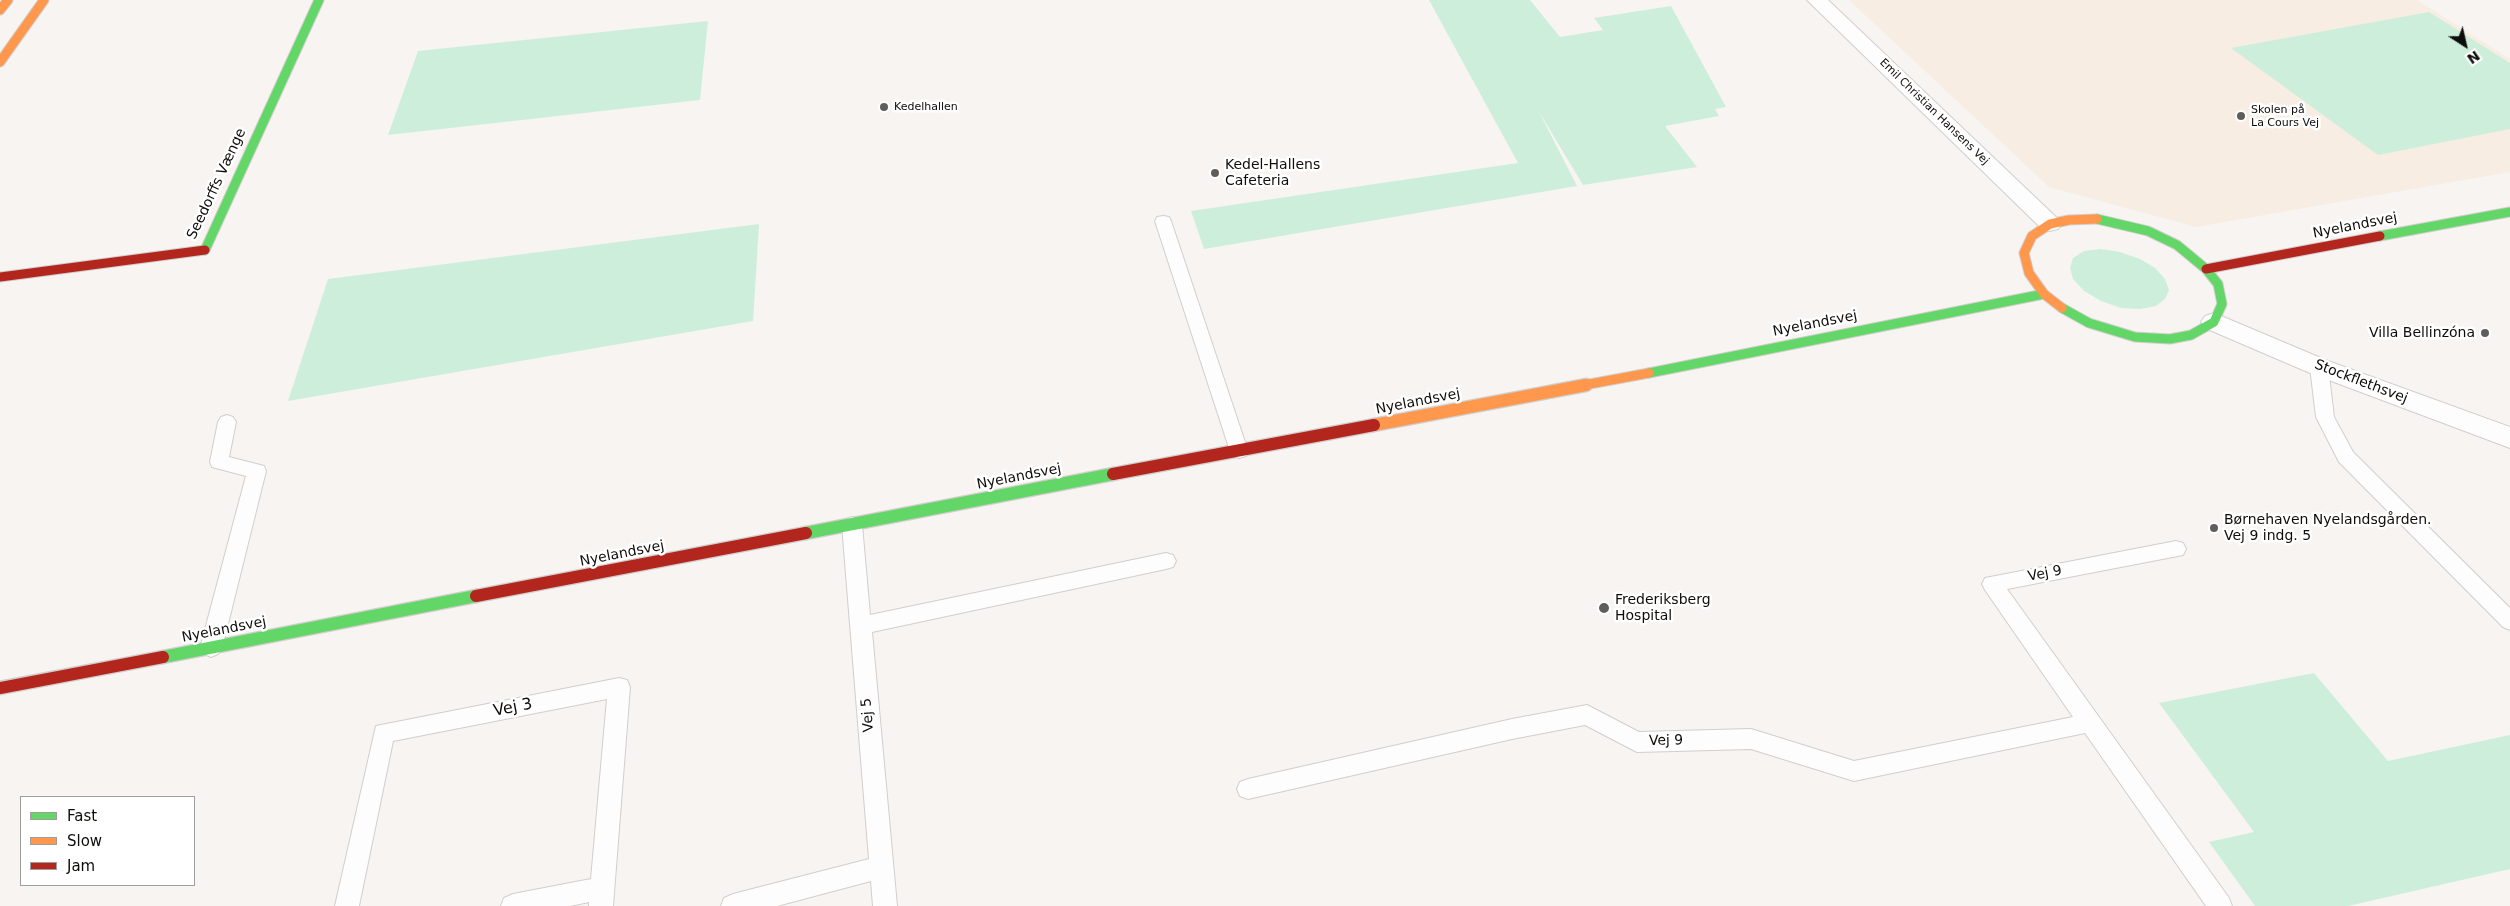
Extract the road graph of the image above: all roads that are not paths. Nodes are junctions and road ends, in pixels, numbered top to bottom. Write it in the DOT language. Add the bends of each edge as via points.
graph roads {
  1 [pos="8,0"];
  2 [pos="44,0"];
  3 [pos="319,0"];
  4 [pos="1817,0"];
  5 [pos="0,10"];
  6 [pos="6,44"];
  7 [pos="0,62"];
  8 [pos="2510,212"];
  9 [pos="1163,221"];
  10 [pos="2050,224"];
  11 [pos="2206,269"];
  12 [pos="0,276"];
  13 [pos="2044,294"];
  14 [pos="2214,322"];
  15 [pos="2319,367"];
  16 [pos="227,422"];
  17 [pos="2510,438"];
  18 [pos="1239,452"];
  19 [pos="852,525"];
  20 [pos="2176,549"];
  21 [pos="1166,561"];
  22 [pos="2510,621"];
  23 [pos="861,626"];
  24 [pos="211,648"];
  25 [pos="0,688"];
  26 [pos="2089,723"];
  27 [pos="1248,789"];
  28 [pos="881,867"];
  29 [pos="601,897"];
  30 [pos="347,906"];
  31 [pos="513,906"];
  32 [pos="733,906"];
  33 [pos="885,906"];
  34 [pos="2220,906"];
  1 -- 5 [label="street"];
  2 -- 6 [label="street"];
  3 -- 12 [label="street, Seedorffs Vænge" via="205,250"];
  4 -- 10 [label="street, Emil Christian Hansens Vej"];
  6 -- 7 [label="street"];
  8 -- 11 [label="street, Nyelandsvej"];
  9 -- 18 [label="lane"];
  10 -- 11 [label="street" via="2098,219 2148,231 2177,245"];
  10 -- 13 [label="street" via="2032,236 2024,253 2029,273"];
  11 -- 14 [label="street" via="2218,284 2222,304"];
  13 -- 14 [label="street" via="2067,312 2089,323 2136,337 2170,339 2191,336"];
  13 -- 18 [label="street, Nyelandsvej"];
  14 -- 15 [label="street, Stockflethsvej"];
  15 -- 17 [label="street, Stockflethsvej"];
  15 -- 22 [label="lane" via="2325,417 2346,457"];
  16 -- 24 [label="lane" via="219,462 257,471"];
  18 -- 19 [label="street, Nyelandsvej"];
  19 -- 23 [label="lane, Vej 5"];
  19 -- 24 [label="street, Nyelandsvej"];
  20 -- 26 [label="lane, Vej 9" via="1992,584"];
  21 -- 23 [label="lane"];
  23 -- 28 [label="lane, Vej 5"];
  24 -- 25 [label="street, Nyelandsvej"];
  26 -- 27 [label="lane, Vej 9" via="1854,771 1751,739 1637,742 1587,715"];
  26 -- 34 [label="lane, Vej 9"];
  28 -- 32 [label="lane"];
  28 -- 33 [label="lane, Vej 5"];
  29 -- 30 [label="lane, Vej 3" via="619,687 384,733"];
  29 -- 31 [label="lane, Vej 3"];
}
